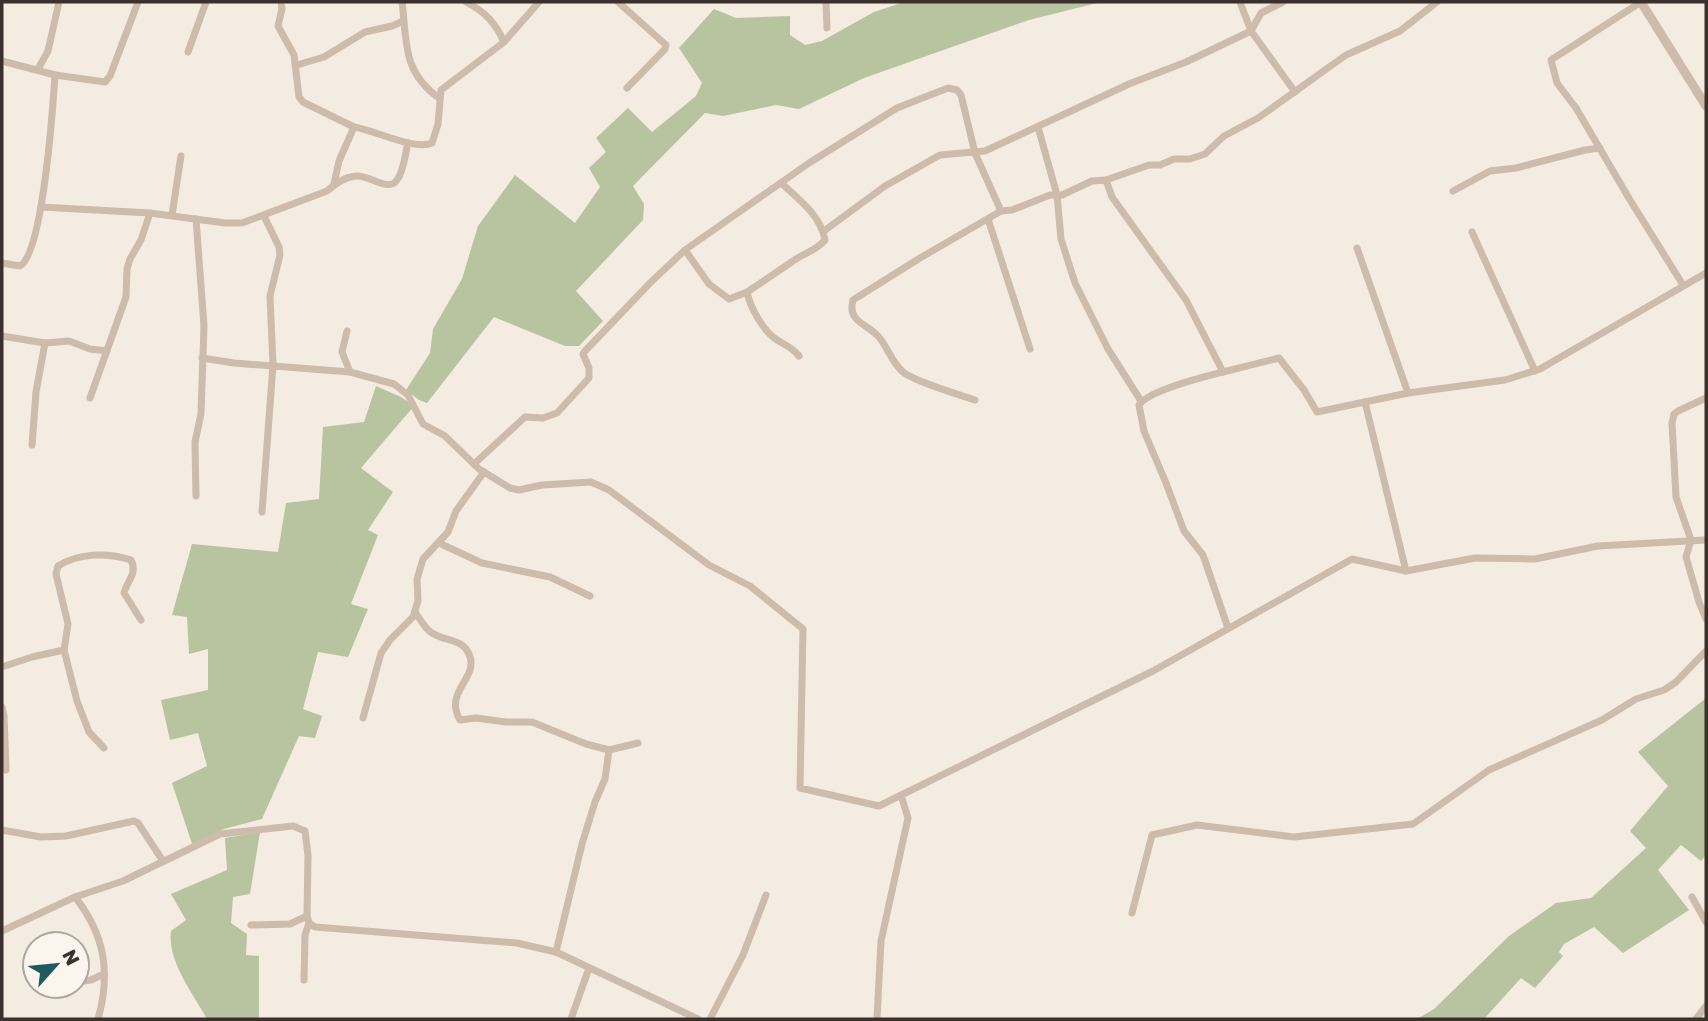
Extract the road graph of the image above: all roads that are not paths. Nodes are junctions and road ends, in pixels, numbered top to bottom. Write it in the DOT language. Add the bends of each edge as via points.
graph roads {
  1 [pos="60,2"];
  2 [pos="138,2"];
  3 [pos="206,2"];
  4 [pos="281,2"];
  5 [pos="402,2"];
  6 [pos="466,2"];
  7 [pos="539,2"];
  8 [pos="618,2"];
  9 [pos="826,2"];
  10 [pos="1240,2"];
  11 [pos="1283,2"];
  12 [pos="1437,2"];
  13 [pos="1641,2"];
  14 [pos="403,21"];
  15 [pos="827,28"];
  16 [pos="1251,31"];
  17 [pos="504,42"];
  18 [pos="187,52"];
  19 [pos="2,61"];
  20 [pos="297,65"];
  21 [pos="38,69"];
  22 [pos="55,75"];
  23 [pos="627,88"];
  24 [pos="1295,92"];
  25 [pos="439,98"];
  26 [pos="1706,106"];
  27 [pos="354,127"];
  28 [pos="1038,127"];
  29 [pos="408,143"];
  30 [pos="1600,148"];
  31 [pos="975,153"];
  32 [pos="181,156"];
  33 [pos="1106,180"];
  34 [pos="781,183"];
  35 [pos="334,184"];
  36 [pos="1453,191"];
  37 [pos="1057,195"];
  38 [pos="41,207"];
  39 [pos="1001,211"];
  40 [pos="150,214"];
  41 [pos="172,215"];
  42 [pos="264,216"];
  43 [pos="196,219"];
  44 [pos="988,219"];
  45 [pos="824,231"];
  46 [pos="1472,232"];
  47 [pos="1357,247"];
  48 [pos="685,250"];
  49 [pos="2,263"];
  50 [pos="1706,273"];
  51 [pos="1683,285"];
  52 [pos="747,292"];
  53 [pos="347,331"];
  54 [pos="2,336"];
  55 [pos="45,343"];
  56 [pos="1030,349"];
  57 [pos="107,351"];
  58 [pos="799,356"];
  59 [pos="202,358"];
  60 [pos="273,365"];
  61 [pos="1535,371"];
  62 [pos="350,372"];
  63 [pos="1223,372"];
  64 [pos="1408,393"];
  65 [pos="90,398"];
  66 [pos="1706,398"];
  67 [pos="975,400"];
  68 [pos="1141,401"];
  69 [pos="1364,402"];
  70 [pos="32,444"];
  71 [pos="474,464"];
  72 [pos="484,472"];
  73 [pos="196,496"];
  74 [pos="262,512"];
  75 [pos="1691,540"];
  76 [pos="1706,540"];
  77 [pos="439,543"];
  78 [pos="1406,571"];
  79 [pos="590,596"];
  80 [pos="415,612"];
  81 [pos="1706,619"];
  82 [pos="141,620"];
  83 [pos="1228,628"];
  84 [pos="64,650"];
  85 [pos="1706,651"];
  86 [pos="2,667"];
  87 [pos="2,707"];
  88 [pos="363,718"];
  89 [pos="638,743"];
  90 [pos="104,748"];
  91 [pos="609,750"];
  92 [pos="6,770"];
  93 [pos="901,795"];
  94 [pos="2,830"];
  95 [pos="163,860"];
  96 [pos="766,895"];
  97 [pos="75,897"];
  98 [pos="1692,897"];
  99 [pos="1132,912"];
  100 [pos="308,920"];
  101 [pos="1706,922"];
  102 [pos="251,925"];
  103 [pos="2,931"];
  104 [pos="556,952"];
  105 [pos="589,968"];
  106 [pos="104,974"];
  107 [pos="91,980"];
  108 [pos="304,980"];
  109 [pos="1706,1006"];
  110 [pos="98,1019"];
  111 [pos="571,1019"];
  112 [pos="698,1019"];
  113 [pos="710,1019"];
  114 [pos="877,1019"];
  115 [pos="1696,1019"];
  1 -- 21 [label="street" via="48,51"];
  2 -- 22 [label="street" via="107,81"];
  3 -- 18 [label="street"];
  4 -- 20 [label="street" via="279,30"];
  5 -- 14 [label="street"];
  6 -- 17 [label="street" via="491,19"];
  7 -- 17 [label="street"];
  8 -- 23 [label="street" via="666,45"];
  9 -- 15 [label="street"];
  10 -- 16 [label="street"];
  11 -- 16 [label="street" via="1261,13"];
  12 -- 24 [label="street" via="1400,31 1346,55"];
  13 -- 26 [label="street"];
  13 -- 30 [label="street" via="1551,60 1557,83"];
  14 -- 20 [label="street" via="370,30 324,57"];
  14 -- 25 [label="street" via="408,58 424,86"];
  16 -- 24 [label="street"];
  16 -- 28 [label="street"];
  17 -- 25 [label="street" via="441,90"];
  19 -- 21 [label="street"];
  20 -- 27 [label="street" via="296,89 303,102"];
  21 -- 22 [label="street"];
  22 -- 38 [label="street"];
  24 -- 33 [label="street" via="1224,136 1205,154 1149,165"];
  25 -- 29 [label="street" via="432,143"];
  27 -- 29 [label="street"];
  27 -- 35 [label="street"];
  28 -- 31 [label="street"];
  28 -- 37 [label="street"];
  29 -- 35 [label="street" via="396,183 387,185 357,175"];
  30 -- 36 [label="street" via="1490,171"];
  30 -- 51 [label="street"];
  31 -- 34 [label="street" via="961,95 948,88 897,108"];
  31 -- 39 [label="street"];
  31 -- 45 [label="street" via="940,155 885,186"];
  32 -- 41 [label="street"];
  33 -- 37 [label="street"];
  33 -- 63 [label="street" via="1112,197 1186,300"];
  34 -- 45 [label="street"];
  34 -- 48 [label="street"];
  35 -- 42 [label="street"];
  37 -- 39 [label="street"];
  37 -- 68 [label="street" via="1061,239 1075,283"];
  38 -- 40 [label="street"];
  38 -- 49 [label="street" via="24,264"];
  39 -- 44 [label="street"];
  40 -- 41 [label="street"];
  40 -- 57 [label="street" via="127,269 126,296"];
  41 -- 43 [label="street"];
  42 -- 43 [label="street" via="242,223"];
  42 -- 60 [label="street" via="280,255 270,296"];
  43 -- 59 [label="street" via="205,326"];
  44 -- 56 [label="street"];
  44 -- 67 [label="street" via="863,293 851,307 856,322 877,335 905,374"];
  45 -- 52 [label="street" via="820,247"];
  46 -- 61 [label="street"];
  47 -- 64 [label="street"];
  48 -- 52 [label="street" via="709,284 729,299"];
  48 -- 71 [label="street" via="585,351 589,379 561,410 543,418 525,416"];
  50 -- 51 [label="street"];
  51 -- 61 [label="street"];
  52 -- 58 [label="street" via="769,333"];
  53 -- 62 [label="street" via="342,352"];
  54 -- 55 [label="street"];
  55 -- 57 [label="street" via="68,341"];
  55 -- 70 [label="street"];
  57 -- 65 [label="street"];
  59 -- 60 [label="street"];
  59 -- 73 [label="street"];
  60 -- 62 [label="street"];
  60 -- 74 [label="street"];
  61 -- 64 [label="street" via="1506,380"];
  62 -- 71 [label="street" via="402,388 423,424 445,436"];
  63 -- 68 [label="street"];
  63 -- 69 [label="street" via="1279,358 1317,412"];
  64 -- 69 [label="street"];
  66 -- 75 [label="street" via="1678,411 1672,419 1676,497"];
  68 -- 83 [label="street" via="1144,431 1184,531 1203,555"];
  69 -- 78 [label="street"];
  71 -- 72 [label="street"];
  72 -- 77 [label="street"];
  72 -- 93 [label="street" via="519,490 542,485 600,485 709,565 750,586 803,629 800,788 879,806"];
  75 -- 76 [label="street"];
  75 -- 78 [label="street" via="1598,546 1535,558 1463,560"];
  75 -- 81 [label="street" via="1687,561"];
  77 -- 79 [label="street" via="482,563 550,577"];
  77 -- 80 [label="street" via="419,568"];
  78 -- 83 [label="street" via="1352,559"];
  80 -- 88 [label="street" via="381,653"];
  80 -- 91 [label="street" via="432,633 456,641 470,654 471,668 455,703 460,720 532,722"];
  82 -- 84 [label="street" via="124,593 133,573 131,560 97,555 64,563 56,573 68,624"];
  83 -- 93 [label="street" via="1153,671"];
  84 -- 86 [label="street"];
  84 -- 90 [label="street" via="83,720"];
  85 -- 99 [label="street" via="1664,690 1489,770 1413,824 1294,837 1197,825 1152,835"];
  87 -- 92 [label="street"];
  89 -- 91 [label="street"];
  91 -- 104 [label="street"];
  93 -- 114 [label="street" via="908,818 881,941"];
  94 -- 95 [label="street" via="66,836 134,821"];
  95 -- 97 [label="street" via="123,881"];
  95 -- 100 [label="street" via="220,834 301,828 308,855"];
  96 -- 113 [label="street"];
  97 -- 103 [label="street"];
  97 -- 106 [label="street" via="94,925"];
  98 -- 101 [label="street"];
  100 -- 102 [label="street"];
  100 -- 104 [label="street" via="314,927 517,943"];
  100 -- 108 [label="street"];
  104 -- 105 [label="street"];
  105 -- 111 [label="street"];
  105 -- 112 [label="street"];
  106 -- 107 [label="street"];
  106 -- 110 [label="street"];
  109 -- 115 [label="street"];
}
